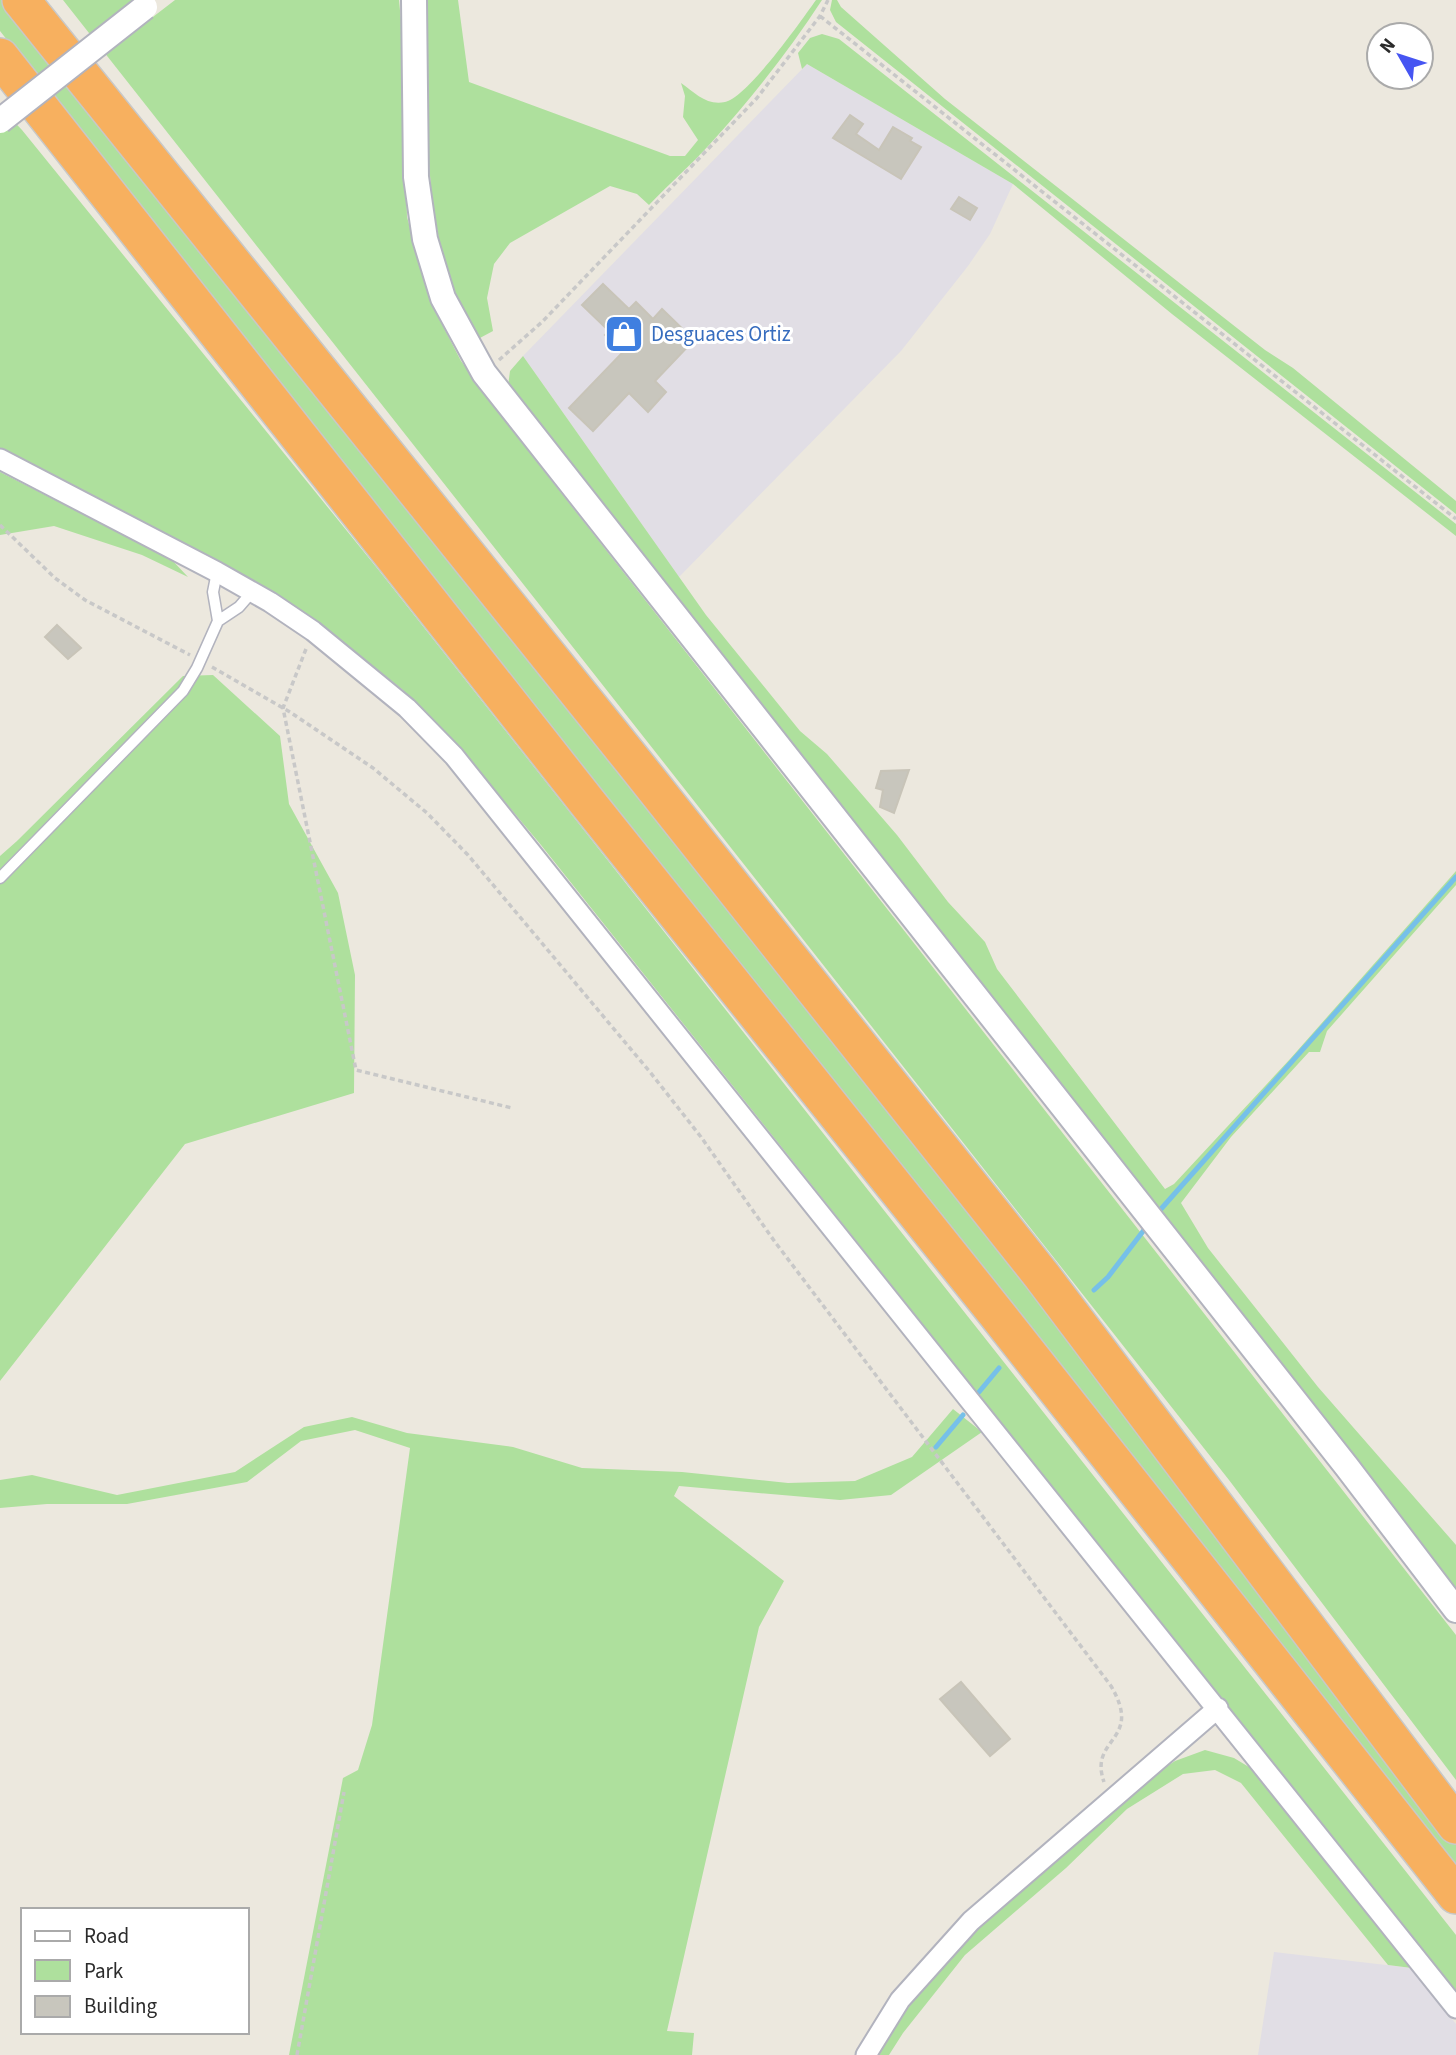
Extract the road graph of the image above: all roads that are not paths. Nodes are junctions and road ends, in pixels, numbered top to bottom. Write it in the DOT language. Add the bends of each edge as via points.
graph roads {
  1 [pos="21,0"];
  2 [pos="39,0"];
  3 [pos="149,4"];
  4 [pos="411,7"];
  5 [pos="0,57"];
  6 [pos="0,88"];
  7 [pos="99,95"];
  8 [pos="0,121"];
  9 [pos="144,239"];
  10 [pos="0,459"];
  11 [pos="217,572"];
  12 [pos="253,592"];
  13 [pos="218,621"];
  14 [pos="0,878"];
  15 [pos="1456,1610"];
  16 [pos="1217,1708"];
  17 [pos="1456,1825"];
  18 [pos="1456,1895"];
  19 [pos="1456,2007"];
  20 [pos="866,2055"];
  1 -- 7 [label="highway"];
  2 -- 7 [label="highway"];
  3 -- 8 [label="street, bridge"];
  4 -- 15 [label="street" via="416,177 425,239 443,298 484,373"];
  5 -- 9 [label="highway"];
  6 -- 9 [label="highway"];
  7 -- 17 [label="highway" via="1042,1276"];
  9 -- 18 [label="highway"];
  10 -- 11 [label="street"];
  11 -- 12 [label="street"];
  11 -- 13 [label="lane" via="213,592"];
  12 -- 13 [label="lane"];
  12 -- 16 [label="street" via="313,631 407,708 454,756"];
  13 -- 14 [label="lane" via="183,691"];
  16 -- 19 [label="street"];
  16 -- 20 [label="street" via="971,1921 900,2000"];
}
